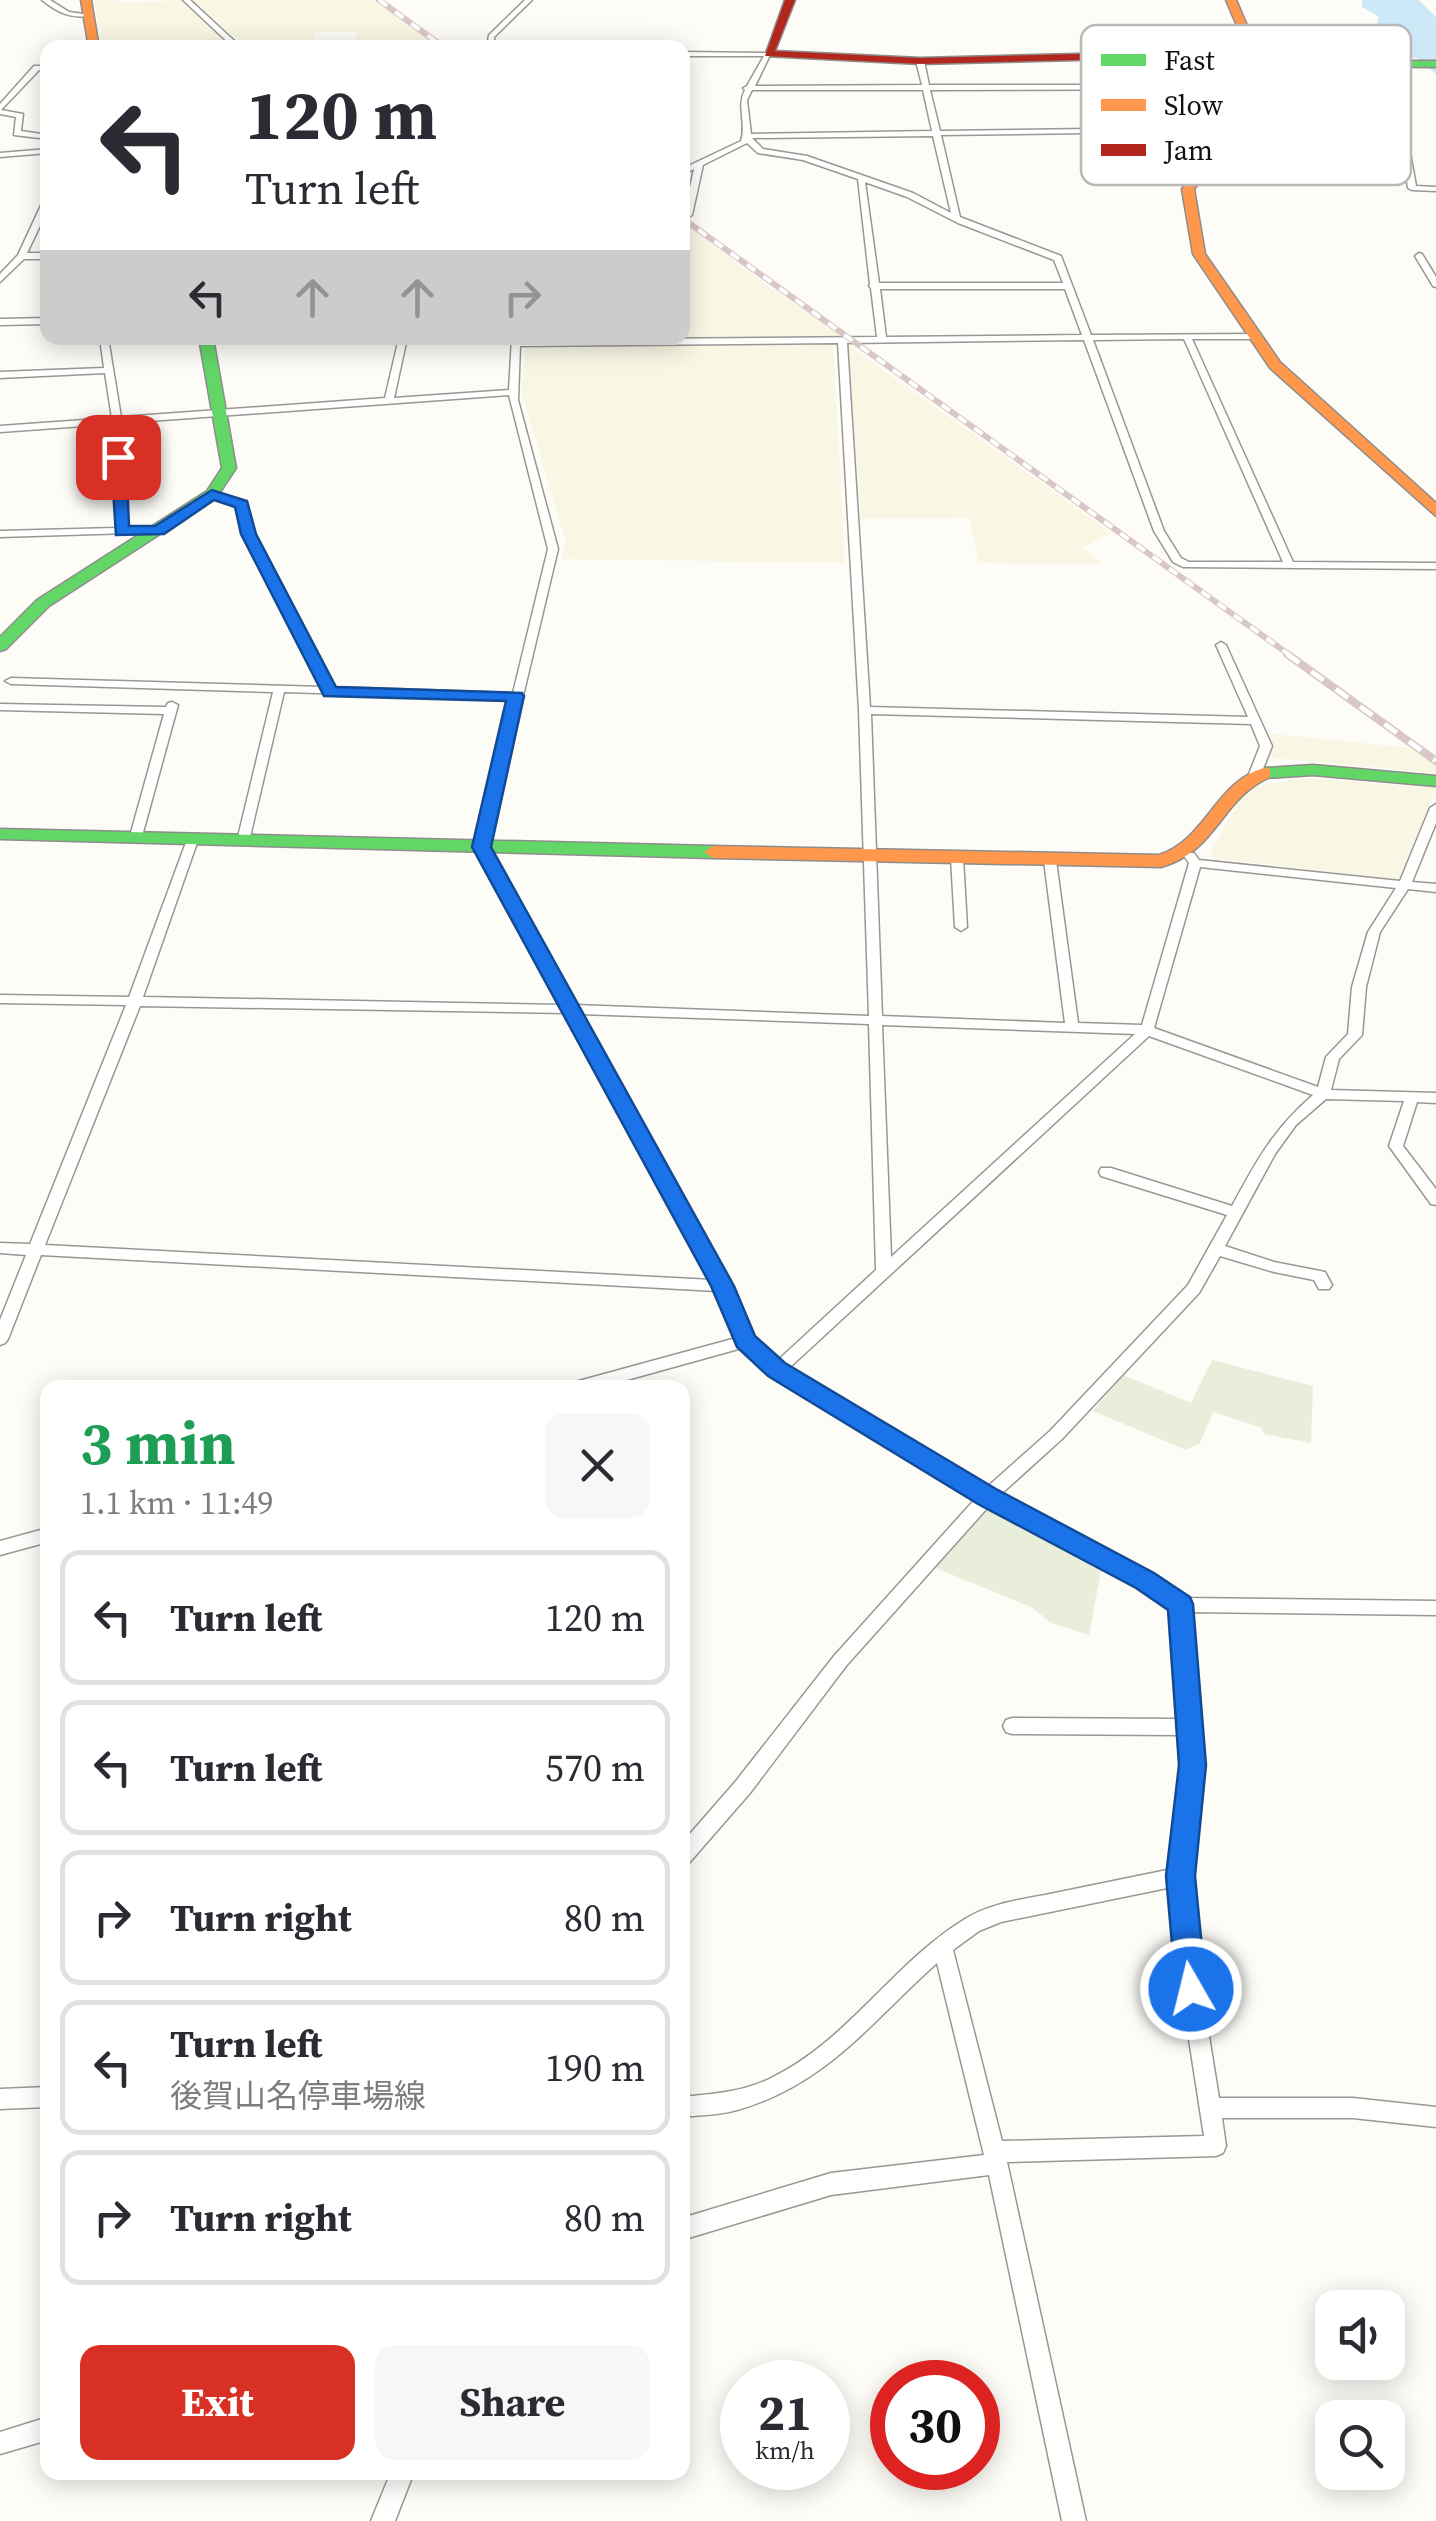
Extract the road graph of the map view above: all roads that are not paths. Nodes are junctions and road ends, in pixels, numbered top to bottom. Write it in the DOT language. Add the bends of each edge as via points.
graph roads {
  1 [pos="44,0"];
  2 [pos="186,0"];
  3 [pos="529,0"];
  4 [pos="790,0"];
  5 [pos="1232,0"];
  6 [pos="87,8"];
  7 [pos="1242,25"];
  8 [pos="93,40"];
  9 [pos="230,40"];
  10 [pos="491,40"];
  11 [pos="690,54"];
  12 [pos="769,54"];
  13 [pos="1081,57"];
  14 [pos="920,60"];
  15 [pos="1436,64"];
  16 [pos="1411,65"];
  17 [pos="40,68"];
  18 [pos="747,88"];
  19 [pos="1081,88"];
  20 [pos="928,89"];
  21 [pos="0,110"];
  22 [pos="1081,130"];
  23 [pos="938,132"];
  24 [pos="40,136"];
  25 [pos="747,137"];
  26 [pos="0,151"];
  27 [pos="40,151"];
  28 [pos="699,165"];
  29 [pos="690,169"];
  30 [pos="860,180"];
  31 [pos="1411,182"];
  32 [pos="1190,185"];
  33 [pos="1436,188"];
  34 [pos="690,206"];
  35 [pos="40,217"];
  36 [pos="956,218"];
  37 [pos="22,256"];
  38 [pos="40,256"];
  39 [pos="1420,256"];
  40 [pos="0,279"];
  41 [pos="1436,284"];
  42 [pos="873,286"];
  43 [pos="1068,286"];
  44 [pos="40,321"];
  45 [pos="0,322"];
  46 [pos="1187,336"];
  47 [pos="1256,336"];
  48 [pos="1086,338"];
  49 [pos="882,339"];
  50 [pos="690,340"];
  51 [pos="842,340"];
  52 [pos="105,345"];
  53 [pos="208,345"];
  54 [pos="401,345"];
  55 [pos="515,345"];
  56 [pos="110,370"];
  57 [pos="0,374"];
  58 [pos="513,392"];
  59 [pos="388,400"];
  60 [pos="222,411"];
  61 [pos="117,420"];
  62 [pos="0,428"];
  63 [pos="212,494"];
  64 [pos="1436,510"];
  65 [pos="159,530"];
  66 [pos="122,531"];
  67 [pos="0,534"];
  68 [pos="1290,565"];
  69 [pos="1436,566"];
  70 [pos="0,645"];
  71 [pos="1222,646"];
  72 [pos="11,682"];
  73 [pos="178,687"];
  74 [pos="278,690"];
  75 [pos="330,692"];
  76 [pos="516,696"];
  77 [pos="0,707"];
  78 [pos="170,710"];
  79 [pos="864,710"];
  80 [pos="1254,721"];
  81 [pos="1255,774"];
  82 [pos="1436,781"];
  83 [pos="1436,808"];
  84 [pos="0,834"];
  85 [pos="136,836"];
  86 [pos="192,840"];
  87 [pos="242,841"];
  88 [pos="481,847"];
  89 [pos="866,856"];
  90 [pos="957,858"];
  91 [pos="1191,858"];
  92 [pos="1050,861"];
  93 [pos="1404,884"];
  94 [pos="1436,888"];
  95 [pos="961,926"];
  96 [pos="0,999"];
  97 [pos="134,1003"];
  98 [pos="570,1009"];
  99 [pos="872,1021"];
  100 [pos="1072,1026"];
  101 [pos="1147,1030"];
  102 [pos="1323,1094"];
  103 [pos="1436,1098"];
  104 [pos="1411,1100"];
  105 [pos="1106,1172"];
  106 [pos="1436,1200"];
  107 [pos="1236,1213"];
  108 [pos="0,1248"];
  109 [pos="35,1248"];
  110 [pos="1216,1249"];
  111 [pos="884,1274"];
  112 [pos="1324,1285"];
  113 [pos="723,1286"];
  114 [pos="0,1339"];
  115 [pos="745,1341"];
  116 [pos="777,1370"];
  117 [pos="604,1380"];
  118 [pos="987,1496"];
  119 [pos="40,1537"];
  120 [pos="0,1548"];
  121 [pos="1180,1604"];
  122 [pos="1436,1608"];
  123 [pos="1012,1726"];
  124 [pos="1187,1727"];
  125 [pos="690,1848"];
  126 [pos="1180,1876"];
  127 [pos="942,1947"];
  128 [pos="40,2098"];
  129 [pos="0,2099"];
  130 [pos="690,2107"];
  131 [pos="1210,2108"];
  132 [pos="1436,2117"];
  133 [pos="996,2158"];
  134 [pos="690,2227"];
  135 [pos="40,2430"];
  136 [pos="0,2443"];
  137 [pos="400,2480"];
  138 [pos="382,2521"];
  139 [pos="1074,2521"];
  1 -- 6 [label="street" via="67,14"];
  2 -- 9 [label="street"];
  3 -- 10 [label="street"];
  4 -- 12 [label="street"];
  5 -- 7 [label="street"];
  6 -- 8 [label="street"];
  11 -- 12 [label="street"];
  12 -- 14 [label="street"];
  12 -- 18 [label="street"];
  13 -- 14 [label="street"];
  14 -- 20 [label="street"];
  15 -- 16 [label="street"];
  17 -- 21 [label="street"];
  18 -- 20 [label="street"];
  18 -- 25 [label="street"];
  19 -- 20 [label="street"];
  20 -- 23 [label="street"];
  21 -- 24 [label="street" via="20,116 17,134"];
  22 -- 23 [label="street"];
  23 -- 25 [label="street"];
  23 -- 36 [label="street"];
  25 -- 28 [label="street"];
  25 -- 30 [label="street" via="761,151 804,158"];
  26 -- 27 [label="street"];
  28 -- 29 [label="street"];
  28 -- 34 [label="street"];
  30 -- 36 [label="street"];
  30 -- 42 [label="street"];
  31 -- 33 [label="street" via="1412,188"];
  32 -- 47 [label="street" via="1199,254"];
  35 -- 37 [label="street"];
  36 -- 43 [label="street" via="1053,254"];
  37 -- 38 [label="street"];
  37 -- 40 [label="street"];
  39 -- 41 [label="street"];
  42 -- 43 [label="street"];
  42 -- 49 [label="street"];
  43 -- 48 [label="street"];
  44 -- 45 [label="street"];
  46 -- 47 [label="street"];
  46 -- 48 [label="street"];
  46 -- 68 [label="street"];
  47 -- 64 [label="street" via="1293,383"];
  48 -- 49 [label="street"];
  48 -- 68 [label="street" via="1159,531 1177,560"];
  49 -- 51 [label="street"];
  50 -- 51 [label="street"];
  51 -- 79 [label="street"];
  52 -- 56 [label="street"];
  53 -- 60 [label="street"];
  54 -- 59 [label="street"];
  55 -- 58 [label="street"];
  56 -- 57 [label="street"];
  56 -- 61 [label="street"];
  58 -- 59 [label="street"];
  58 -- 76 [label="street" via="553,548"];
  59 -- 60 [label="street"];
  60 -- 61 [label="street"];
  60 -- 63 [label="street" via="229,468"];
  61 -- 62 [label="street"];
  61 -- 66 [label="street"];
  63 -- 65 [label="street"];
  63 -- 75 [label="street" via="242,504 248,534"];
  65 -- 66 [label="street"];
  65 -- 70 [label="street" via="44,603"];
  66 -- 67 [label="street"];
  68 -- 69 [label="street"];
  71 -- 80 [label="street"];
  72 -- 73 [label="street"];
  73 -- 74 [label="street"];
  73 -- 78 [label="street"];
  74 -- 75 [label="street"];
  74 -- 87 [label="street"];
  75 -- 76 [label="street"];
  76 -- 88 [label="street"];
  77 -- 78 [label="street"];
  78 -- 85 [label="street"];
  79 -- 80 [label="street"];
  79 -- 89 [label="street"];
  80 -- 81 [label="street" via="1266,746"];
  81 -- 82 [label="street"];
  81 -- 91 [label="street" via="1240,784"];
  83 -- 93 [label="street"];
  84 -- 85 [label="street"];
  85 -- 86 [label="street"];
  86 -- 87 [label="street"];
  86 -- 97 [label="street"];
  87 -- 88 [label="street"];
  88 -- 89 [label="street"];
  88 -- 98 [label="street"];
  89 -- 90 [label="street"];
  89 -- 99 [label="street"];
  90 -- 92 [label="street"];
  90 -- 95 [label="street"];
  91 -- 92 [label="street"];
  91 -- 93 [label="street"];
  91 -- 101 [label="street"];
  92 -- 100 [label="street"];
  93 -- 94 [label="street"];
  93 -- 102 [label="street" via="1374,932 1355,1034 1332,1057"];
  96 -- 97 [label="street"];
  97 -- 98 [label="street"];
  97 -- 109 [label="street"];
  98 -- 99 [label="street"];
  98 -- 113 [label="street"];
  99 -- 100 [label="street"];
  99 -- 111 [label="street"];
  100 -- 101 [label="street"];
  101 -- 102 [label="street"];
  101 -- 111 [label="street"];
  102 -- 104 [label="street"];
  102 -- 107 [label="street" via="1291,1122"];
  103 -- 104 [label="street"];
  104 -- 106 [label="street" via="1396,1146"];
  105 -- 107 [label="street"];
  107 -- 110 [label="street"];
  108 -- 109 [label="street"];
  109 -- 113 [label="street"];
  109 -- 114 [label="street"];
  110 -- 112 [label="street" via="1320,1276"];
  110 -- 118 [label="street" via="1194,1289 1056,1435"];
  111 -- 116 [label="street"];
  113 -- 115 [label="street"];
  115 -- 116 [label="street"];
  115 -- 117 [label="street"];
  116 -- 118 [label="street"];
  118 -- 121 [label="street"];
  118 -- 125 [label="street" via="840,1661"];
  119 -- 120 [label="street"];
  121 -- 122 [label="street"];
  121 -- 124 [label="street"];
  123 -- 124 [label="street"];
  124 -- 126 [label="street" via="1192,1765"];
  126 -- 127 [label="street" via="1010,1911 975,1923"];
  126 -- 131 [label="street"];
  127 -- 130 [label="street" via="828,2057 779,2087 719,2107"];
  127 -- 133 [label="street"];
  128 -- 129 [label="street"];
  131 -- 132 [label="street" via="1353,2108"];
  131 -- 133 [label="street" via="1216,2146"];
  133 -- 134 [label="street" via="831,2184"];
  133 -- 139 [label="street"];
  135 -- 136 [label="street"];
  137 -- 138 [label="street"];
}
